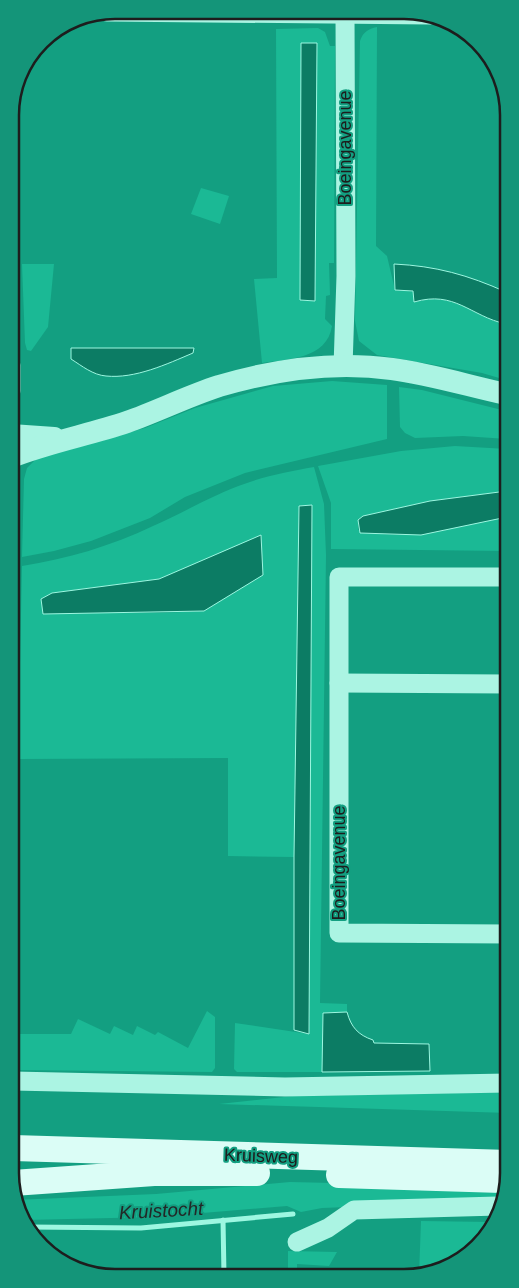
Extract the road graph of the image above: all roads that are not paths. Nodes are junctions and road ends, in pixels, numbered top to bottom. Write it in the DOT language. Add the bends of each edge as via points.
graph roads {
  1 [pos="345,19"];
  2 [pos="343,367"];
  3 [pos="500,393"];
  4 [pos="19,436"];
  5 [pos="63,439"];
  6 [pos="19,454"];
  7 [pos="500,577"];
  8 [pos="339,684"];
  9 [pos="500,684"];
  10 [pos="500,934"];
  11 [pos="19,1081"];
  12 [pos="500,1083"];
  13 [pos="19,1148"];
  14 [pos="500,1163"];
  15 [pos="500,1180"];
  16 [pos="20,1183"];
  17 [pos="494,1206"];
  18 [pos="296,1242"];
  1 -- 2 [label="street, Boeingavenue"];
  2 -- 3 [label="street" via="391,369"];
  2 -- 5 [label="street" via="295,370 245,379 201,392 123,423"];
  4 -- 5 [label="street"];
  5 -- 6 [label="street"];
  7 -- 8 [label="street, Boeingavenue" via="339,577"];
  8 -- 9 [label="street"];
  8 -- 10 [label="street, Boeingavenue" via="339,934"];
  11 -- 12 [label="street" via="284,1087"];
  13 -- 14 [label="main road, Kruisweg"];
  15 -- 16 [label="main road, Kruisweg" via="286,1172 154,1173"];
  17 -- 18 [label="street" via="354,1210 328,1228"];
}
